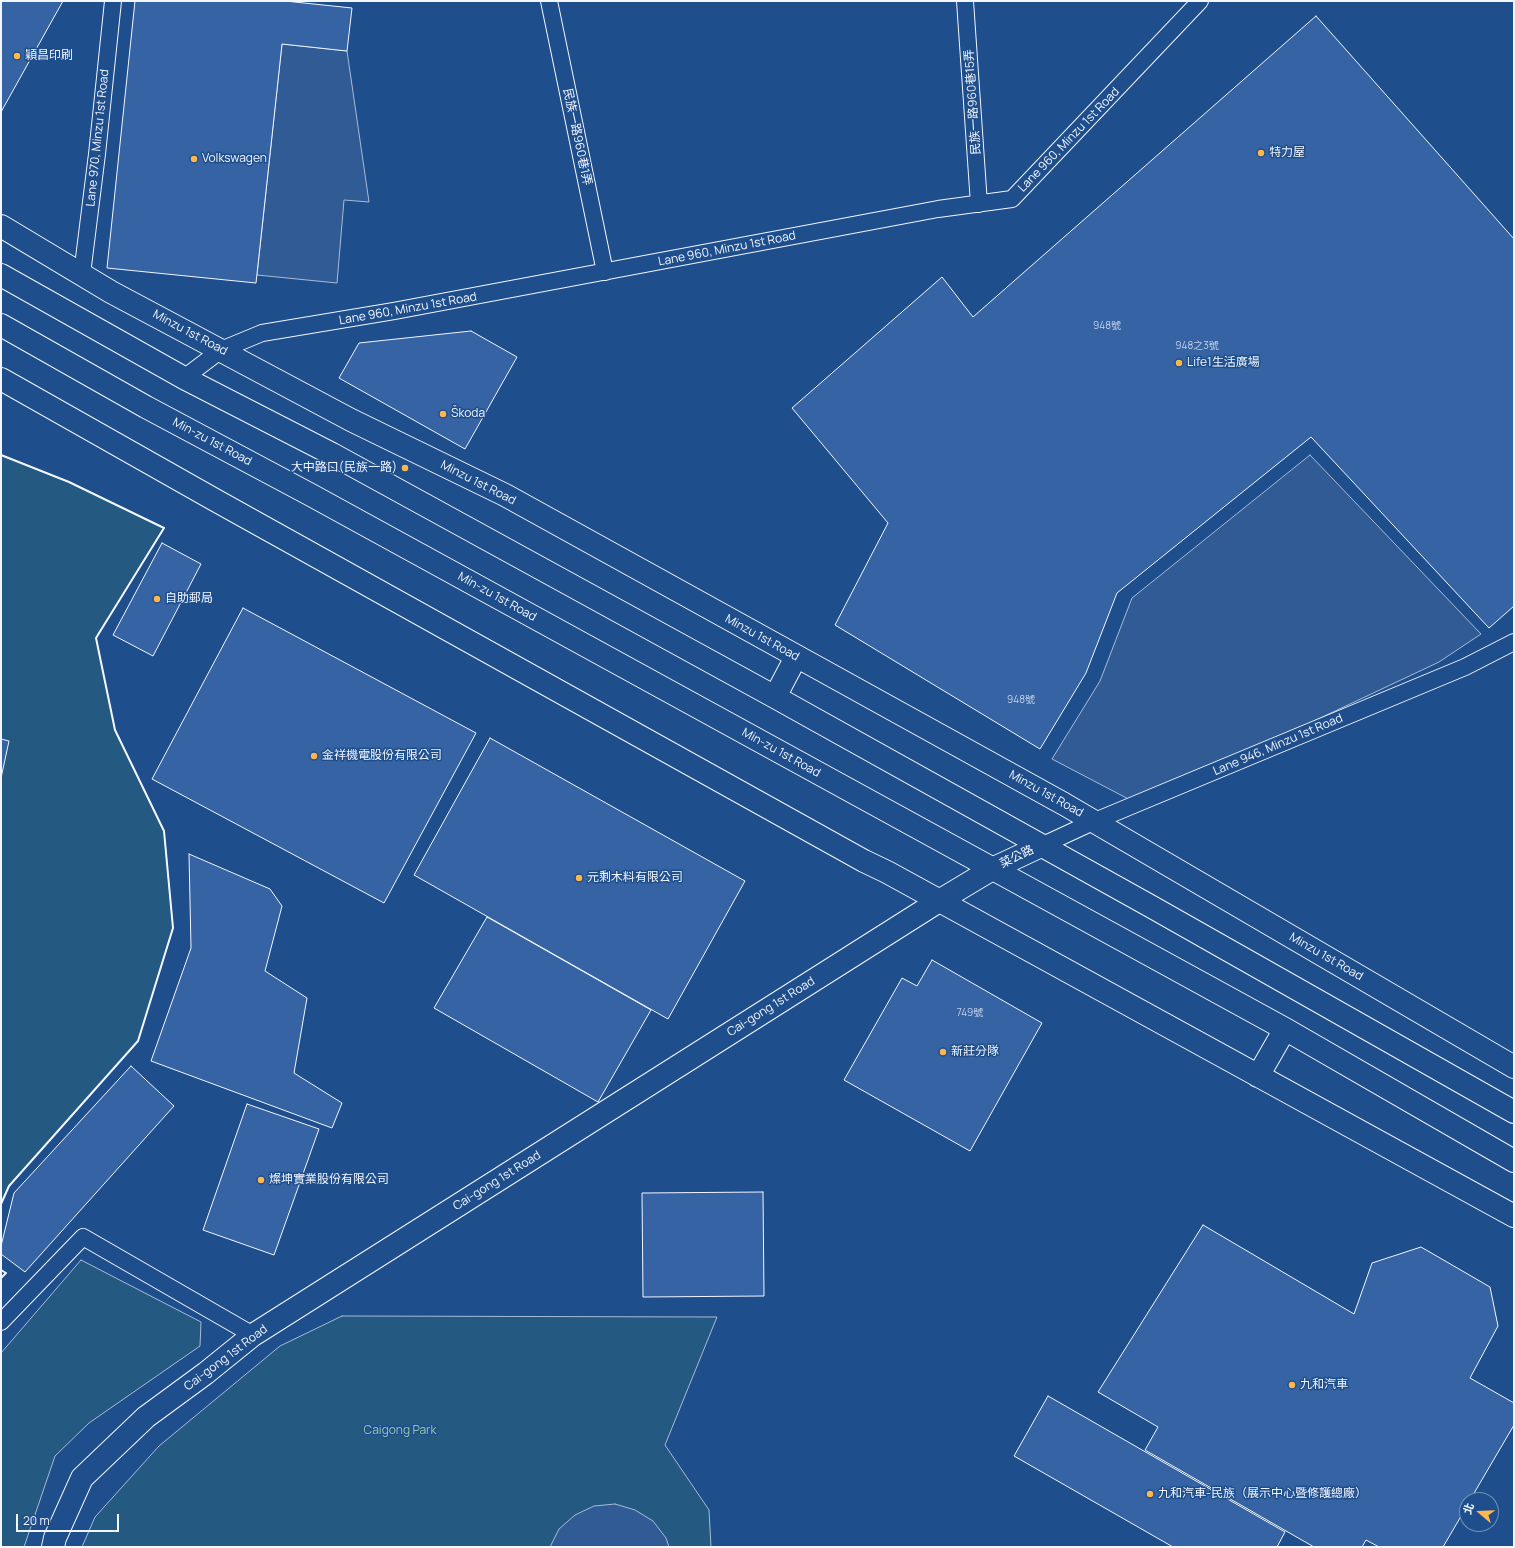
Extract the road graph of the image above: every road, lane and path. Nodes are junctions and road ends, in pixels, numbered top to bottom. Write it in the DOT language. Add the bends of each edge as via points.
graph roads {
  1 [pos="112,1"];
  2 [pos="548,1"];
  3 [pos="965,1"];
  4 [pos="1200,1"];
  5 [pos="980,204"];
  6 [pos="1,226"];
  7 [pos="605,272"];
  8 [pos="82,274"];
  9 [pos="1,275"];
  10 [pos="1,325"];
  11 [pos="221,350"];
  12 [pos="184,378"];
  13 [pos="1,379"];
  14 [pos="1514,642"];
  15 [pos="796,657"];
  16 [pos="775,697"];
  17 [pos="1095,821"];
  18 [pos="1041,846"];
  19 [pos="994,868"];
  20 [pos="939,901"];
  21 [pos="1285,1029"];
  22 [pos="1514,1067"];
  23 [pos="1258,1076"];
  24 [pos="1514,1112"];
  25 [pos="1514,1162"];
  26 [pos="1514,1216"];
  27 [pos="1,1322"];
  28 [pos="253,1335"];
  29 [pos="53,1547"];
  1 -- 8 [label="lane, Lane 970, Minzu 1st Road"];
  2 -- 7 [label="lane, 民族一路960巷1弄"];
  3 -- 5 [label="lane, 民族一路960巷15弄"];
  4 -- 5 [label="lane, Lane 960, Minzu 1st Road" via="1012,199"];
  5 -- 7 [label="lane, Lane 960, Minzu 1st Road" via="938,209"];
  6 -- 8 [label="main road, Minzu 1st Road"];
  7 -- 11 [label="lane, Lane 960, Minzu 1st Road" via="262,333"];
  8 -- 11 [label="main road, Minzu 1st Road"];
  9 -- 12 [label="main road"];
  10 -- 19 [label="main road, Min-zu 1st Road" via="146,407"];
  11 -- 12 [label="lane, Lane 960, Minzu 1st Road"];
  11 -- 15 [label="main road, Minzu 1st Road" via="351,420 505,496"];
  12 -- 16 [label="main road" via="355,467"];
  13 -- 20 [label="main road"];
  14 -- 17 [label="lane, Lane 946, Minzu 1st Road" via="1465,667"];
  15 -- 16 [label="main road"];
  15 -- 17 [label="main road, Minzu 1st Road"];
  16 -- 18 [label="main road"];
  17 -- 18 [label="lane, Lane 946, Minzu 1st Road"];
  17 -- 22 [label="main road, Minzu 1st Road"];
  18 -- 19 [label="main road, 菜公路"];
  18 -- 24 [label="main road"];
  19 -- 20 [label="main road, Cai-gong 1st Road"];
  19 -- 21 [label="main road"];
  20 -- 23 [label="main road"];
  20 -- 28 [label="main road, Cai-gong 1st Road"];
  21 -- 23 [label="main road"];
  21 -- 25 [label="main road"];
  23 -- 26 [label="main road"];
  27 -- 28 [label="lane" via="83,1237"];
  28 -- 29 [label="main road, Cai-gong 1st Road" via="146,1417 82,1478"];
}
